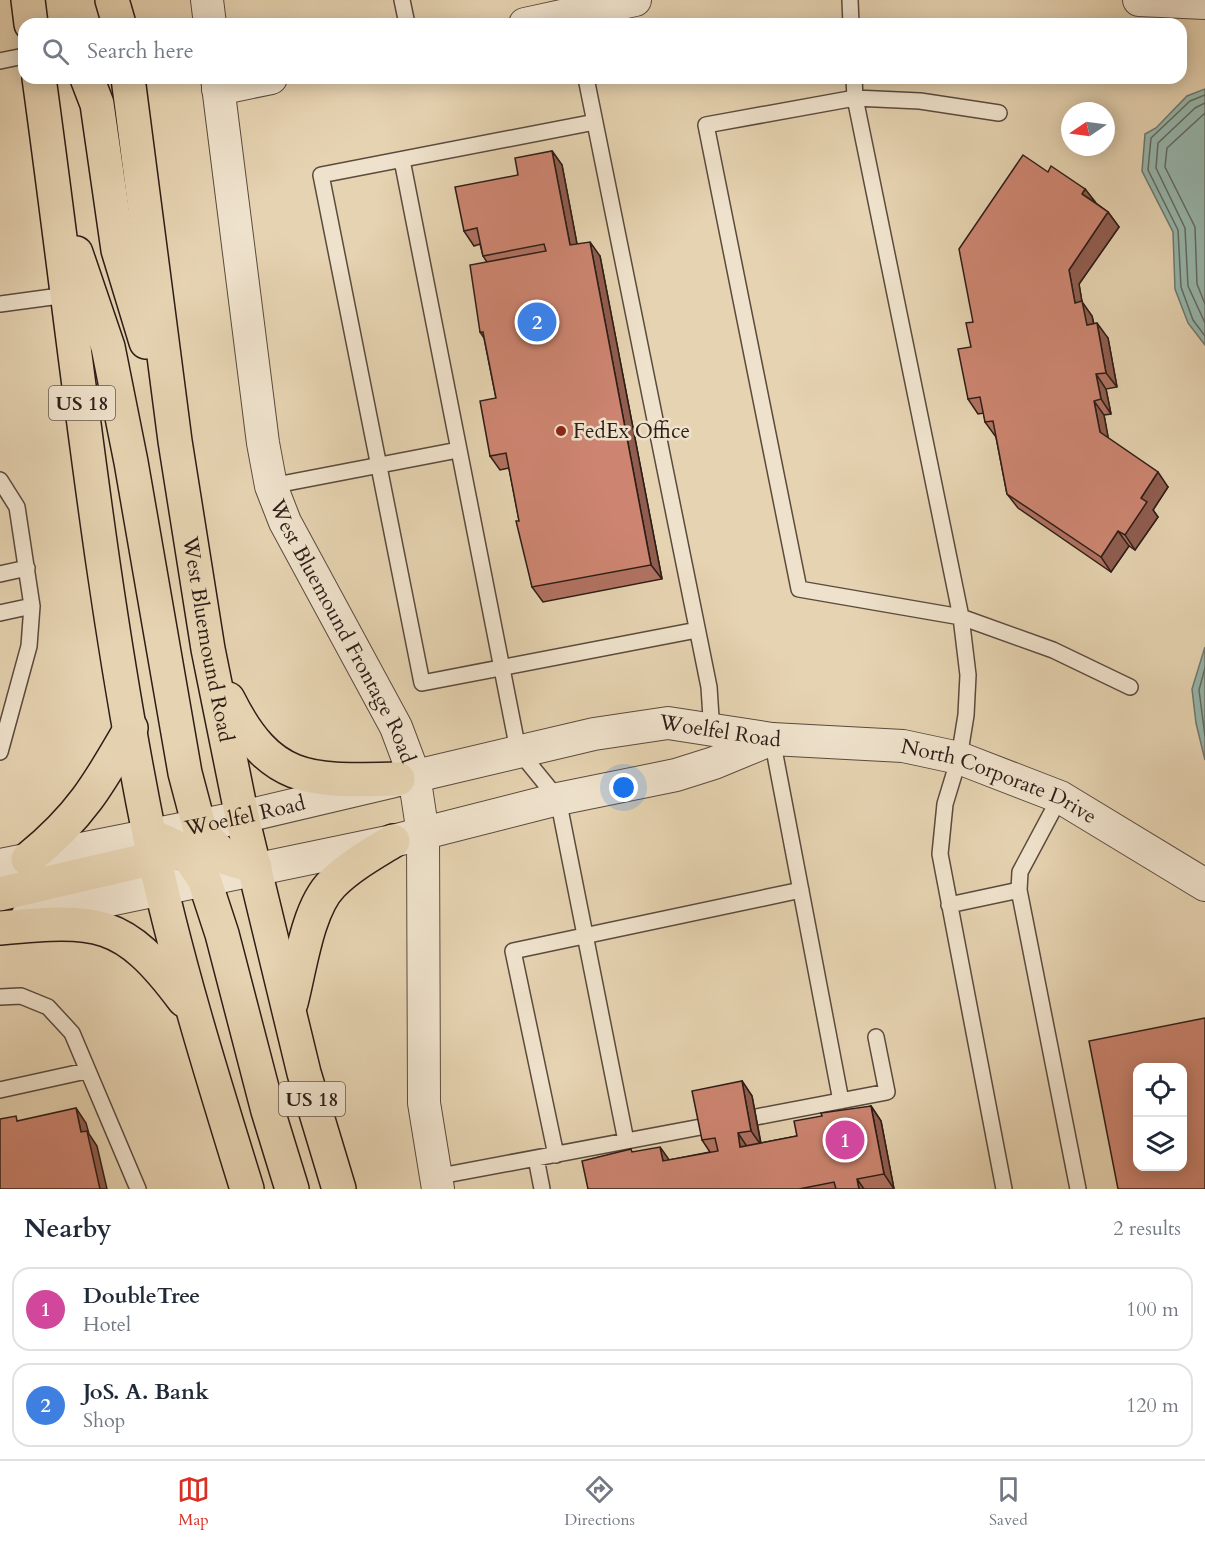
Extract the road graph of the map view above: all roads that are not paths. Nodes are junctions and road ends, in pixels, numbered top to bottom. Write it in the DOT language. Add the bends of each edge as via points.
graph roads {
  1 [pos="28,0"];
  2 [pos="112,0"];
  3 [pos="118,0"];
  4 [pos="207,0"];
  5 [pos="402,0"];
  6 [pos="635,0"];
  7 [pos="850,0"];
  8 [pos="1139,0"];
  9 [pos="1205,3"];
  10 [pos="569,13"];
  11 [pos="31,18"];
  12 [pos="118,18"];
  13 [pos="120,18"];
  14 [pos="209,18"];
  15 [pos="406,18"];
  16 [pos="549,18"];
  17 [pos="851,18"];
  18 [pos="18,57"];
  19 [pos="0,61"];
  20 [pos="40,84"];
  21 [pos="89,84"];
  22 [pos="129,84"];
  23 [pos="217,84"];
  24 [pos="587,84"];
  25 [pos="854,84"];
  26 [pos="855,98"];
  27 [pos="999,113"];
  28 [pos="595,122"];
  29 [pos="402,160"];
  30 [pos="53,183"];
  31 [pos="67,295"];
  32 [pos="0,304"];
  33 [pos="175,441"];
  34 [pos="458,450"];
  35 [pos="379,465"];
  36 [pos="0,480"];
  37 [pos="271,486"];
  38 [pos="27,567"];
  39 [pos="0,574"];
  40 [pos="32,606"];
  41 [pos="0,612"];
  42 [pos="961,617"];
  43 [pos="697,630"];
  44 [pos="208,649"];
  45 [pos="501,668"];
  46 [pos="1130,687"];
  47 [pos="132,728"];
  48 [pos="712,728"];
  49 [pos="772,739"];
  50 [pos="518,750"];
  51 [pos="0,752"];
  52 [pos="958,758"];
  53 [pos="714,763"];
  54 [pos="406,777"];
  55 [pos="1060,797"];
  56 [pos="558,799"];
  57 [pos="242,817"];
  58 [pos="408,837"];
  59 [pos="177,850"];
  60 [pos="14,862"];
  61 [pos="255,867"];
  62 [pos="204,879"];
  63 [pos="1205,885"];
  64 [pos="801,890"];
  65 [pos="1019,891"];
  66 [pos="0,894"];
  67 [pos="949,905"];
  68 [pos="0,921"];
  69 [pos="0,928"];
  70 [pos="586,936"];
  71 [pos="0,997"];
  72 [pos="290,1007"];
  73 [pos="192,1010"];
  74 [pos="876,1037"];
  75 [pos="86,1071"];
  76 [pos="0,1090"];
  77 [pos="841,1101"];
  78 [pos="756,1117"];
  79 [pos="706,1126"];
  80 [pos="626,1141"];
  81 [pos="556,1155"];
  82 [pos="536,1158"];
  83 [pos="436,1183"];
  84 [pos="138,1189"];
  85 [pos="247,1189"];
  86 [pos="292,1189"];
  87 [pos="339,1189"];
  88 [pos="542,1189"];
  89 [pos="1004,1189"];
  90 [pos="1078,1189"];
  1 -- 11 [label="main road"];
  2 -- 12 [label="main road"];
  3 -- 13 [label="main road"];
  4 -- 14 [label="street"];
  5 -- 15 [label="lane"];
  6 -- 10 [label="street"];
  7 -- 17 [label="lane"];
  8 -- 9 [label="street"];
  10 -- 16 [label="street"];
  18 -- 19 [label="lane"];
  20 -- 30 [label="main road, US 18"];
  21 -- 33 [label="main road" via="97,104 118,250"];
  22 -- 33 [label="main road, West Bluemound Road / US 18"];
  23 -- 37 [label="street, West Bluemound Frontage Road"];
  24 -- 28 [label="lane"];
  25 -- 26 [label="lane"];
  26 -- 27 [label="lane" via="920,101"];
  26 -- 42 [label="lane"];
  26 -- 42 [label="lane" via="706,125 799,589"];
  28 -- 29 [label="lane"];
  28 -- 43 [label="lane"];
  29 -- 34 [label="lane"];
  29 -- 35 [label="lane" via="321,175"];
  30 -- 31 [label="main road, US 18"];
  30 -- 59 [label="main road" via="108,347 131,462 185,773"];
  31 -- 32 [label="lane"];
  31 -- 47 [label="main road, US 18" via="110,606"];
  33 -- 44 [label="main road, West Bluemound Road / US 18"];
  34 -- 35 [label="lane"];
  34 -- 45 [label="lane"];
  35 -- 37 [label="lane"];
  35 -- 45 [label="lane" via="422,683"];
  36 -- 38 [label="lane" via="17,507"];
  37 -- 54 [label="street, West Bluemound Frontage Road" via="285,522 396,728"];
  38 -- 39 [label="lane"];
  38 -- 40 [label="lane"];
  40 -- 41 [label="lane"];
  40 -- 51 [label="lane" via="29,646"];
  42 -- 46 [label="lane" via="1053,650"];
  42 -- 52 [label="lane" via="968,675"];
  43 -- 45 [label="lane"];
  43 -- 48 [label="lane" via="709,687"];
  44 -- 54 [label="main road" via="242,727 273,761 320,778"];
  44 -- 57 [label="main road, West Bluemound Road / US 18"];
  45 -- 50 [label="lane"];
  47 -- 59 [label="main road, US 18"];
  47 -- 60 [label="main road" via="79,812 59,833"];
  48 -- 49 [label="street, Woelfel Road"];
  48 -- 50 [label="street, Woelfel Road" via="668,723"];
  48 -- 53 [label="lane"];
  49 -- 52 [label="street, North Corporate Drive" via="903,746"];
  49 -- 53 [label="street, Woelfel Road"];
  49 -- 64 [label="lane"];
  50 -- 54 [label="street, Woelfel Road"];
  50 -- 56 [label="lane"];
  52 -- 55 [label="street, North Corporate Drive"];
  52 -- 67 [label="lane" via="945,804 940,854"];
  53 -- 56 [label="street, Woelfel Road" via="676,775"];
  54 -- 57 [label="street, Woelfel Road"];
  54 -- 58 [label="street, West Bluemound Frontage Road"];
  55 -- 63 [label="street, North Corporate Drive"];
  55 -- 65 [label="lane" via="1020,872"];
  56 -- 58 [label="street, Woelfel Road"];
  56 -- 70 [label="lane"];
  57 -- 59 [label="main road" via="227,834"];
  57 -- 61 [label="main road, West Bluemound Road / US 18"];
  58 -- 61 [label="street, Woelfel Road"];
  58 -- 72 [label="main road" via="352,866 330,886 312,920"];
  58 -- 83 [label="street, West Bluemound Frontage Road" via="424,1103"];
  59 -- 60 [label="street"];
  59 -- 61 [label="main road"];
  59 -- 62 [label="main road"];
  59 -- 66 [label="main road"];
  59 -- 68 [label="street"];
  59 -- 73 [label="main road, US 18"];
  61 -- 62 [label="street, Woelfel Road"];
  61 -- 72 [label="main road, West Bluemound Road / US 18"];
  62 -- 86 [label="main road"];
  64 -- 70 [label="lane"];
  64 -- 77 [label="lane"];
  65 -- 67 [label="lane"];
  65 -- 90 [label="lane"];
  67 -- 89 [label="lane"];
  69 -- 73 [label="main road" via="61,922 104,928 140,948 160,967"];
  70 -- 80 [label="lane"];
  70 -- 81 [label="lane" via="513,951"];
  71 -- 75 [label="lane" via="21,996 48,1007 72,1033"];
  72 -- 87 [label="main road, West Bluemound Road / US 18" via="304,1072"];
  73 -- 85 [label="main road, US 18"];
  74 -- 77 [label="lane" via="887,1092"];
  75 -- 76 [label="lane"];
  75 -- 84 [label="lane"];
  77 -- 78 [label="lane"];
  79 -- 80 [label="lane"];
  80 -- 81 [label="lane"];
  81 -- 82 [label="lane"];
  82 -- 83 [label="lane"];
  82 -- 88 [label="lane"];
}
